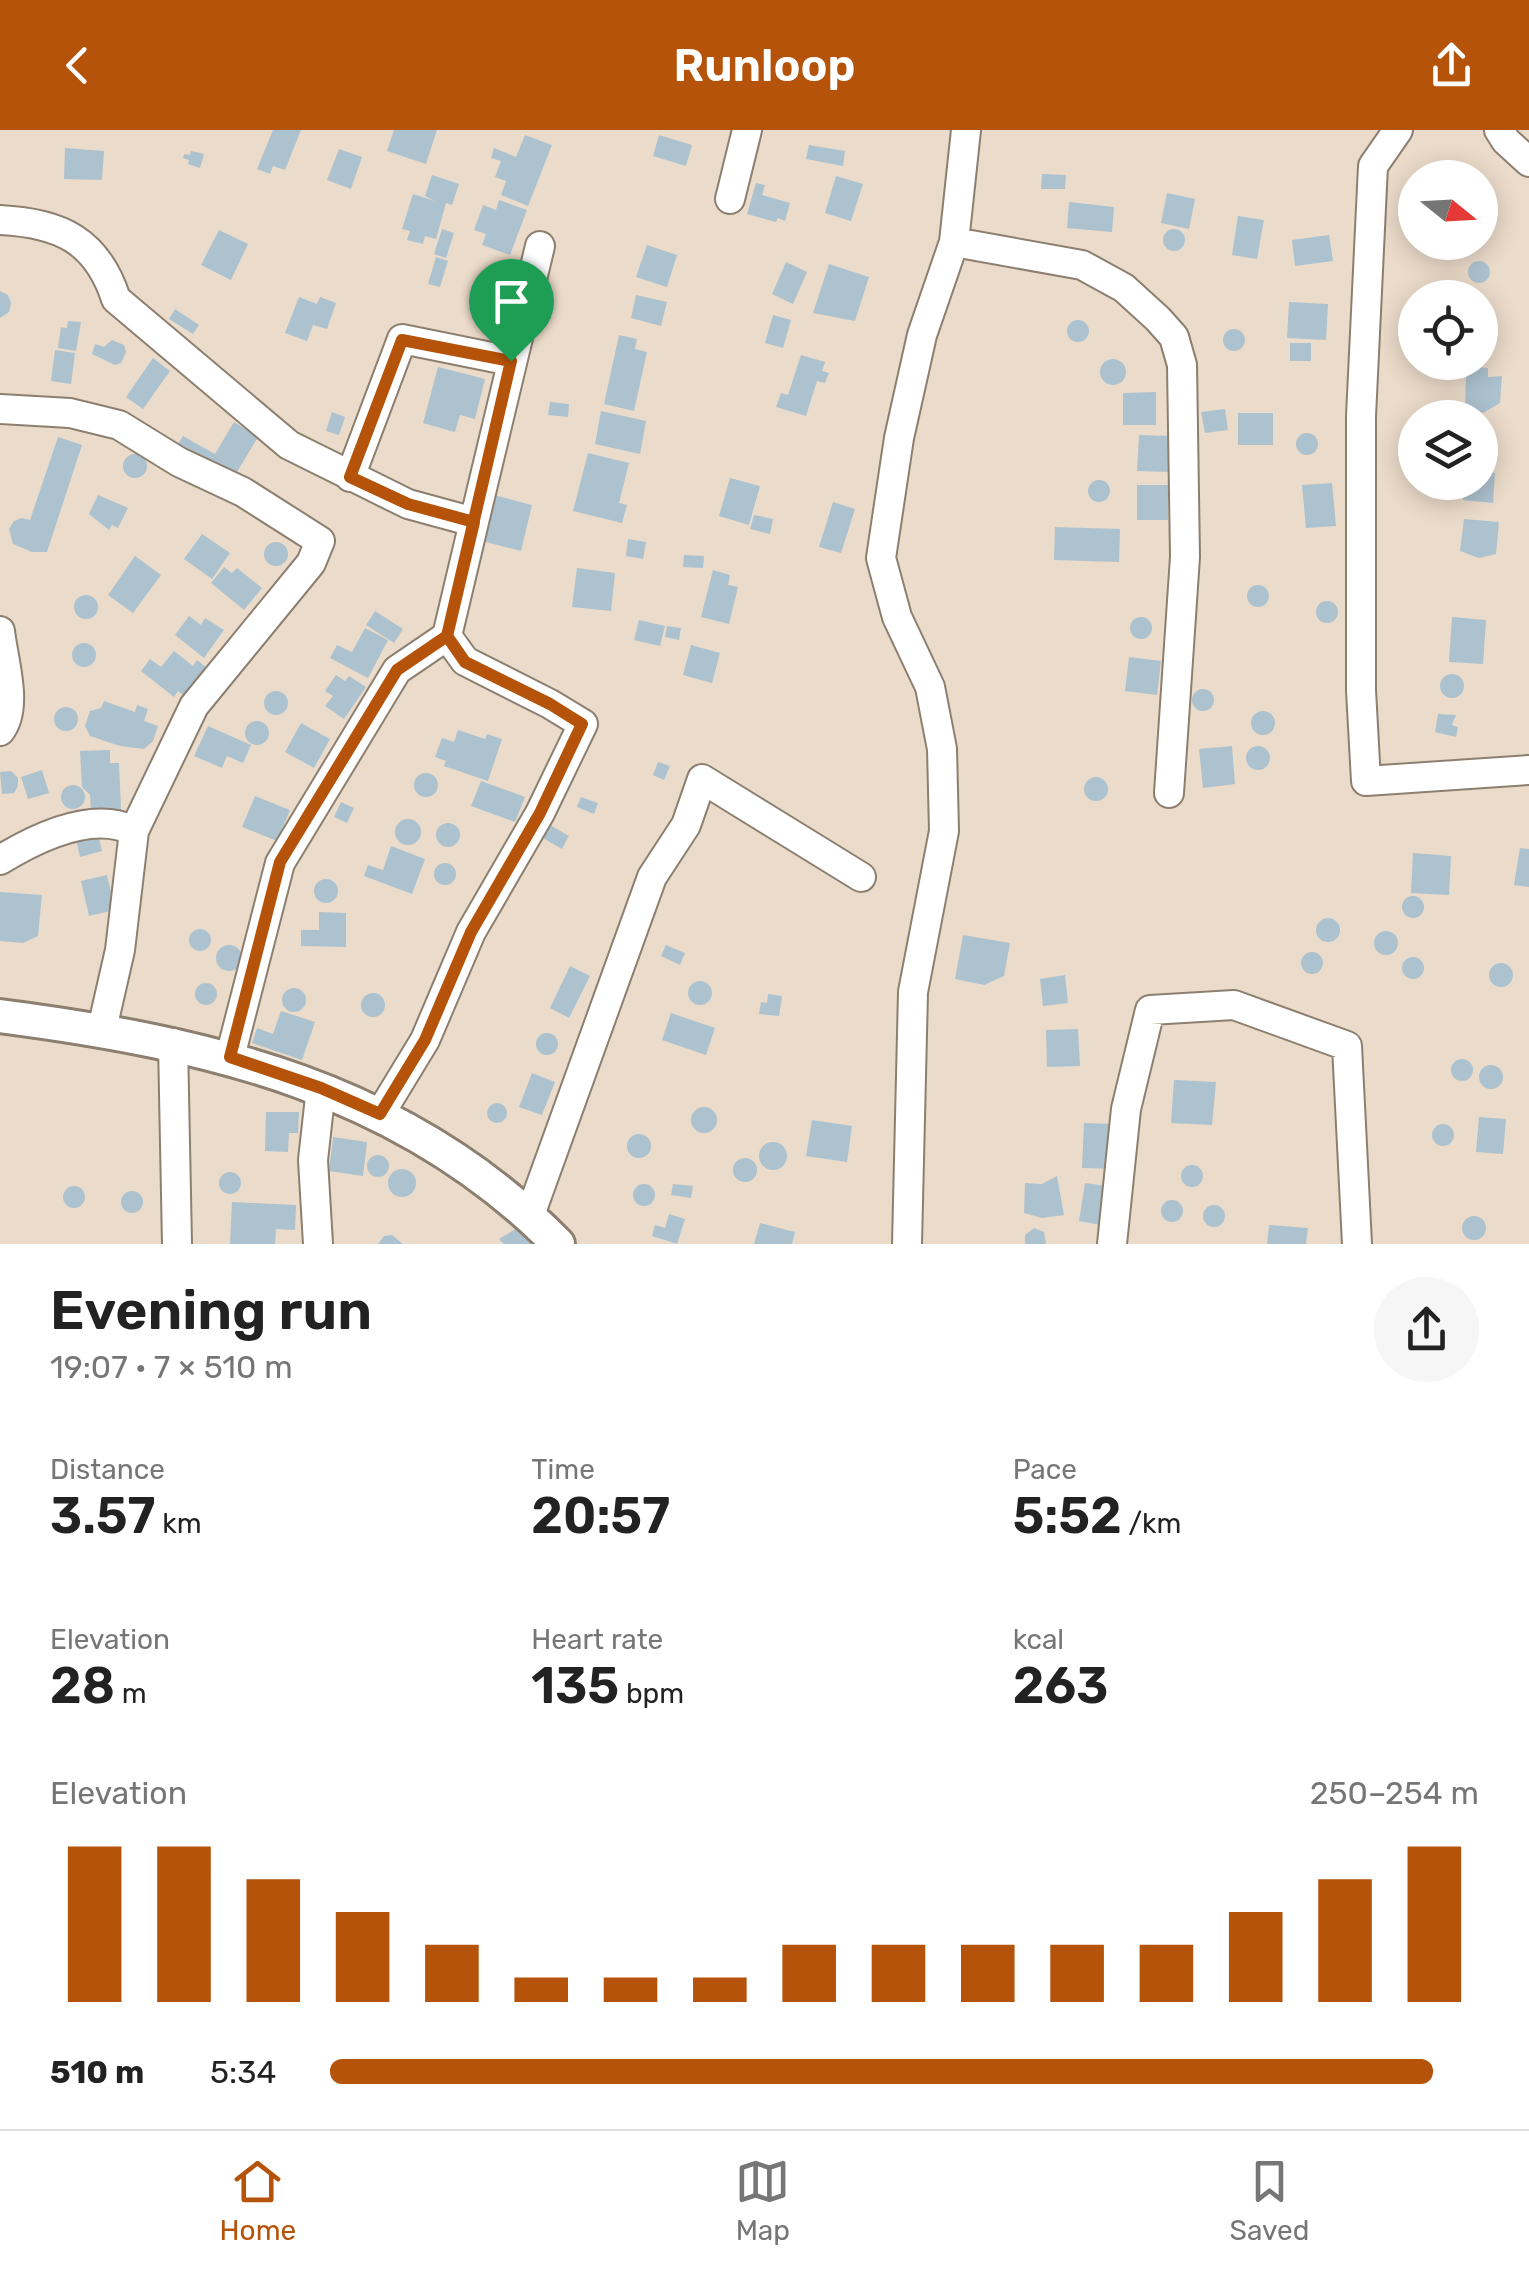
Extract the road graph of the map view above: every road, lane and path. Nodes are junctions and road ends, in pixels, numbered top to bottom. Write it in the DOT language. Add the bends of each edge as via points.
graph roads {
  1 [pos="747,130"];
  2 [pos="1398,130"];
  3 [pos="1500,130"];
  4 [pos="961,132"];
  5 [pos="1529,162"];
  6 [pos="730,198"];
  7 [pos="0,220"];
  8 [pos="954,242"];
  9 [pos="540,246"];
  10 [pos="511,361"];
  11 [pos="0,409"];
  12 [pos="350,477"];
  13 [pos="474,522"];
  14 [pos="0,631"];
  15 [pos="447,636"];
  16 [pos="0,731"];
  17 [pos="1529,770"];
  18 [pos="1169,793"];
  19 [pos="134,831"];
  20 [pos="0,860"];
  21 [pos="860,877"];
  22 [pos="0,1016"];
  23 [pos="102,1029"];
  24 [pos="173,1042"];
  25 [pos="230,1057"];
  26 [pos="321,1088"];
  27 [pos="380,1114"];
  28 [pos="530,1214"];
  29 [pos="177,1244"];
  30 [pos="318,1244"];
  31 [pos="558,1244"];
  32 [pos="907,1244"];
  33 [pos="1112,1244"];
  34 [pos="1357,1244"];
  1 -- 6 [label="street"];
  2 -- 17 [label="street" via="1374,166 1361,416 1366,780"];
  3 -- 5 [label="street"];
  4 -- 8 [label="street"];
  7 -- 12 [label="street" via="48,227 86,244 108,272 116,299 289,445"];
  8 -- 18 [label="street" via="1082,265 1124,288 1174,337 1182,364 1185,557"];
  8 -- 32 [label="street" via="922,335 880,558 897,616 930,687 942,749 944,831 913,992"];
  9 -- 10 [label="street"];
  10 -- 12 [label="street" via="402,340"];
  10 -- 13 [label="street"];
  11 -- 19 [label="street" via="119,424 320,541 311,563 194,706"];
  12 -- 13 [label="street" via="408,504"];
  13 -- 15 [label="street"];
  14 -- 16 [label="street" via="9,704"];
  15 -- 25 [label="street" via="397,670 280,862"];
  15 -- 27 [label="street" via="465,662 582,724 471,932 425,1040"];
  19 -- 20 [label="street" via="97,822 22,846"];
  19 -- 23 [label="street" via="120,950"];
  21 -- 28 [label="street" via="702,779 686,826 652,877"];
  22 -- 23 [label="main road"];
  23 -- 24 [label="main road"];
  24 -- 25 [label="main road"];
  24 -- 29 [label="street"];
  25 -- 26 [label="main road"];
  26 -- 27 [label="main road"];
  26 -- 30 [label="street" via="313,1160"];
  27 -- 28 [label="main road"];
  28 -- 31 [label="main road"];
  33 -- 34 [label="street" via="1126,1109 1150,1010 1234,1005 1347,1046"];
}
